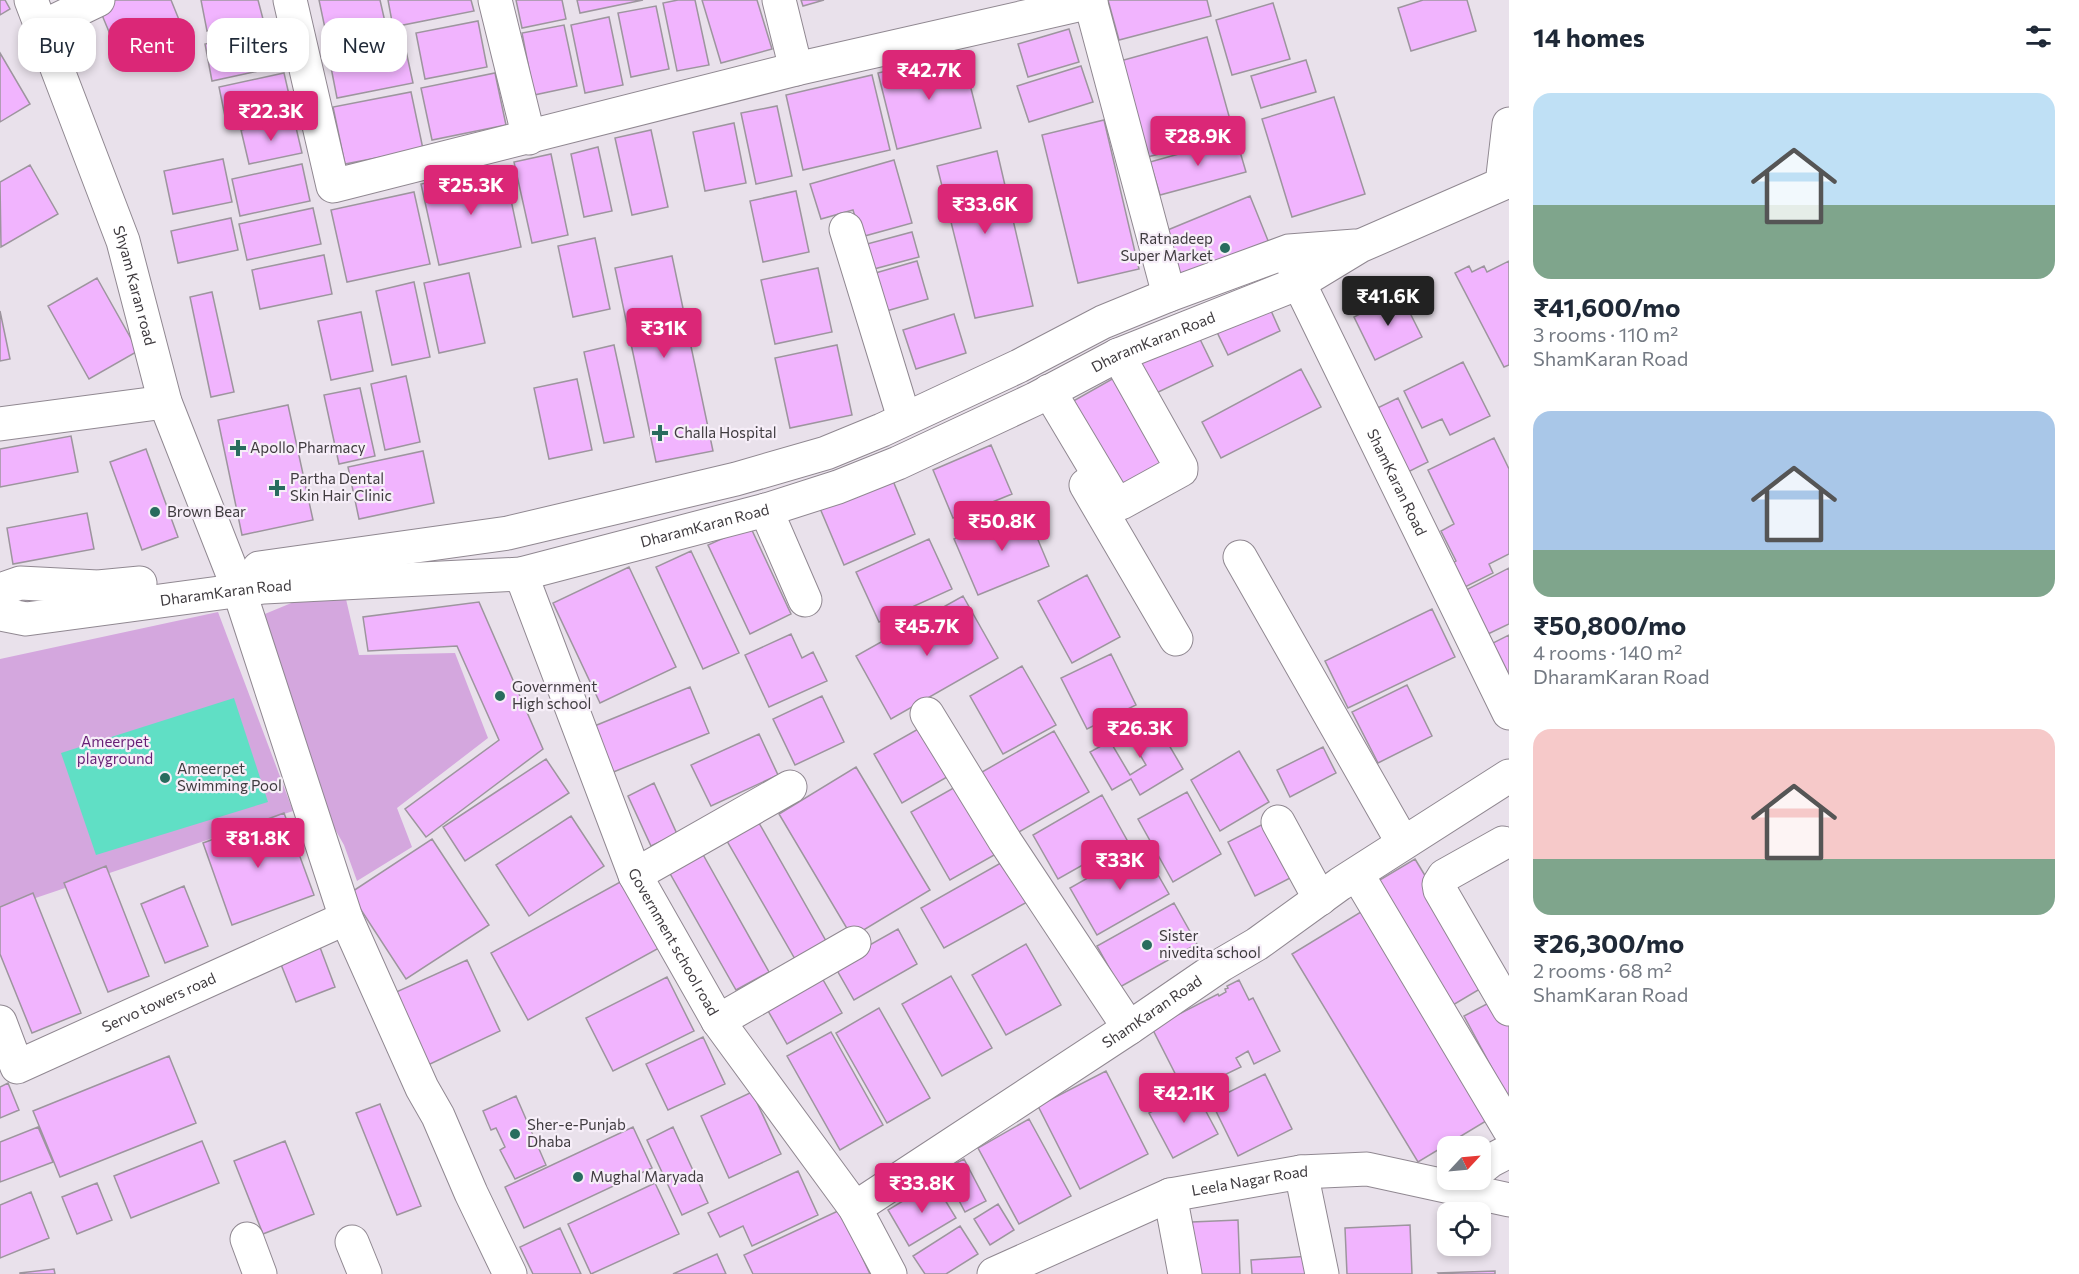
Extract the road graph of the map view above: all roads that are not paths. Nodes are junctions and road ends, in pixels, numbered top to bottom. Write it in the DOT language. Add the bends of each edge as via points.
graph roads {
  1 [pos="98,0"];
  2 [pos="290,0"];
  3 [pos="495,0"];
  4 [pos="779,0"];
  5 [pos="1090,1"];
  6 [pos="36,14"];
  7 [pos="975,14"];
  8 [pos="796,69"];
  9 [pos="1509,124"];
  10 [pos="529,138"];
  11 [pos="1506,185"];
  12 [pos="846,229"];
  13 [pos="1360,246"];
  14 [pos="1289,250"];
  15 [pos="1299,284"];
  16 [pos="1169,295"];
  17 [pos="1118,355"];
  18 [pos="1042,395"];
  19 [pos="165,402"];
  20 [pos="904,418"];
  21 [pos="0,424"];
  22 [pos="766,510"];
  23 [pos="1240,557"];
  24 [pos="521,574"];
  25 [pos="236,582"];
  26 [pos="0,590"];
  27 [pos="805,600"];
  28 [pos="0,614"];
  29 [pos="1176,639"];
  30 [pos="1509,713"];
  31 [pos="927,714"];
  32 [pos="1509,776"];
  33 [pos="790,787"];
  34 [pos="1476,797"];
  35 [pos="1278,822"];
  36 [pos="1403,843"];
  37 [pos="1506,848"];
  38 [pos="1357,874"];
  39 [pos="635,875"];
  40 [pos="1320,899"];
  41 [pos="346,918"];
  42 [pos="854,943"];
  43 [pos="1509,1009"];
  44 [pos="0,1022"];
  45 [pos="718,1022"];
  46 [pos="1128,1028"];
  47 [pos="1509,1128"];
  48 [pos="1509,1151"];
  49 [pos="1491,1160"];
  50 [pos="1301,1172"];
  51 [pos="1437,1175"];
  52 [pos="1486,1190"];
  53 [pos="1170,1195"];
  54 [pos="1508,1204"];
  55 [pos="855,1208"];
  56 [pos="247,1239"];
  57 [pos="352,1242"];
  58 [pos="260,1274"];
  59 [pos="365,1274"];
  60 [pos="510,1274"];
  61 [pos="890,1274"];
  62 [pos="994,1274"];
  63 [pos="1185,1274"];
  64 [pos="1322,1274"];
  1 -- 6 [label="street"];
  2 -- 10 [label="street" via="333,186"];
  3 -- 10 [label="street"];
  4 -- 8 [label="street"];
  5 -- 7 [label="street"];
  5 -- 16 [label="street"];
  6 -- 19 [label="street, Shyam Karan road" via="123,241"];
  7 -- 8 [label="street"];
  8 -- 10 [label="street"];
  9 -- 11 [label="street, DharamKaran Road"];
  11 -- 13 [label="street, DharamKaran Road"];
  12 -- 20 [label="street"];
  13 -- 14 [label="street, DharamKaran Road"];
  13 -- 15 [label="street, DharamKaran Road"];
  14 -- 15 [label="street, ShamKaran Road"];
  14 -- 16 [label="street, DharamKaran Road"];
  15 -- 17 [label="street, DharamKaran Road"];
  15 -- 30 [label="street, ShamKaran Road"];
  16 -- 20 [label="street, DharamKaran Road" via="1103,322 1019,366"];
  17 -- 18 [label="street, DharamKaran Road"];
  17 -- 18 [label="street" via="1181,467 1121,503 1114,500"];
  18 -- 22 [label="street, DharamKaran Road" via="898,463"];
  18 -- 29 [label="street"];
  19 -- 21 [label="street"];
  19 -- 25 [label="street, Shyam Karan road"];
  20 -- 25 [label="street, DharamKaran Road" via="815,456 736,479 508,533"];
  22 -- 24 [label="street, DharamKaran Road"];
  22 -- 27 [label="street"];
  23 -- 36 [label="street"];
  24 -- 25 [label="street, DharamKaran Road" via="264,587"];
  24 -- 39 [label="street, Government school road"];
  25 -- 26 [label="street, DharamKaran Road" via="98,587 20,583"];
  25 -- 28 [label="street, DharamKaran Road" via="26,619"];
  25 -- 41 [label="street, Shyam Karan road"];
  31 -- 46 [label="street"];
  32 -- 34 [label="street, ShamKaran Road"];
  33 -- 39 [label="street"];
  34 -- 36 [label="street, ShamKaran Road"];
  34 -- 37 [label="street"];
  35 -- 40 [label="street"];
  36 -- 38 [label="street, ShamKaran Road"];
  37 -- 43 [label="street" via="1444,876 1439,885"];
  38 -- 40 [label="street, ShamKaran Road"];
  38 -- 47 [label="street"];
  39 -- 45 [label="street, Government school road"];
  40 -- 46 [label="street, ShamKaran Road" via="1257,945"];
  41 -- 44 [label="street, Servo towers road" via="18,1066"];
  41 -- 60 [label="street, Shyam Karan road"];
  42 -- 45 [label="street"];
  45 -- 55 [label="street, Government school road"];
  46 -- 55 [label="street, ShamKaran Road"];
  48 -- 49 [label="street"];
  50 -- 51 [label="street, Leela Nagar Road" via="1367,1169"];
  50 -- 53 [label="street, Leela Nagar Road"];
  50 -- 64 [label="street"];
  52 -- 54 [label="street, Leela Nagar Road"];
  53 -- 62 [label="street, Leela Nagar Road"];
  53 -- 63 [label="street"];
  55 -- 61 [label="street, Government school road"];
  56 -- 58 [label="street"];
  57 -- 59 [label="street"];
}
